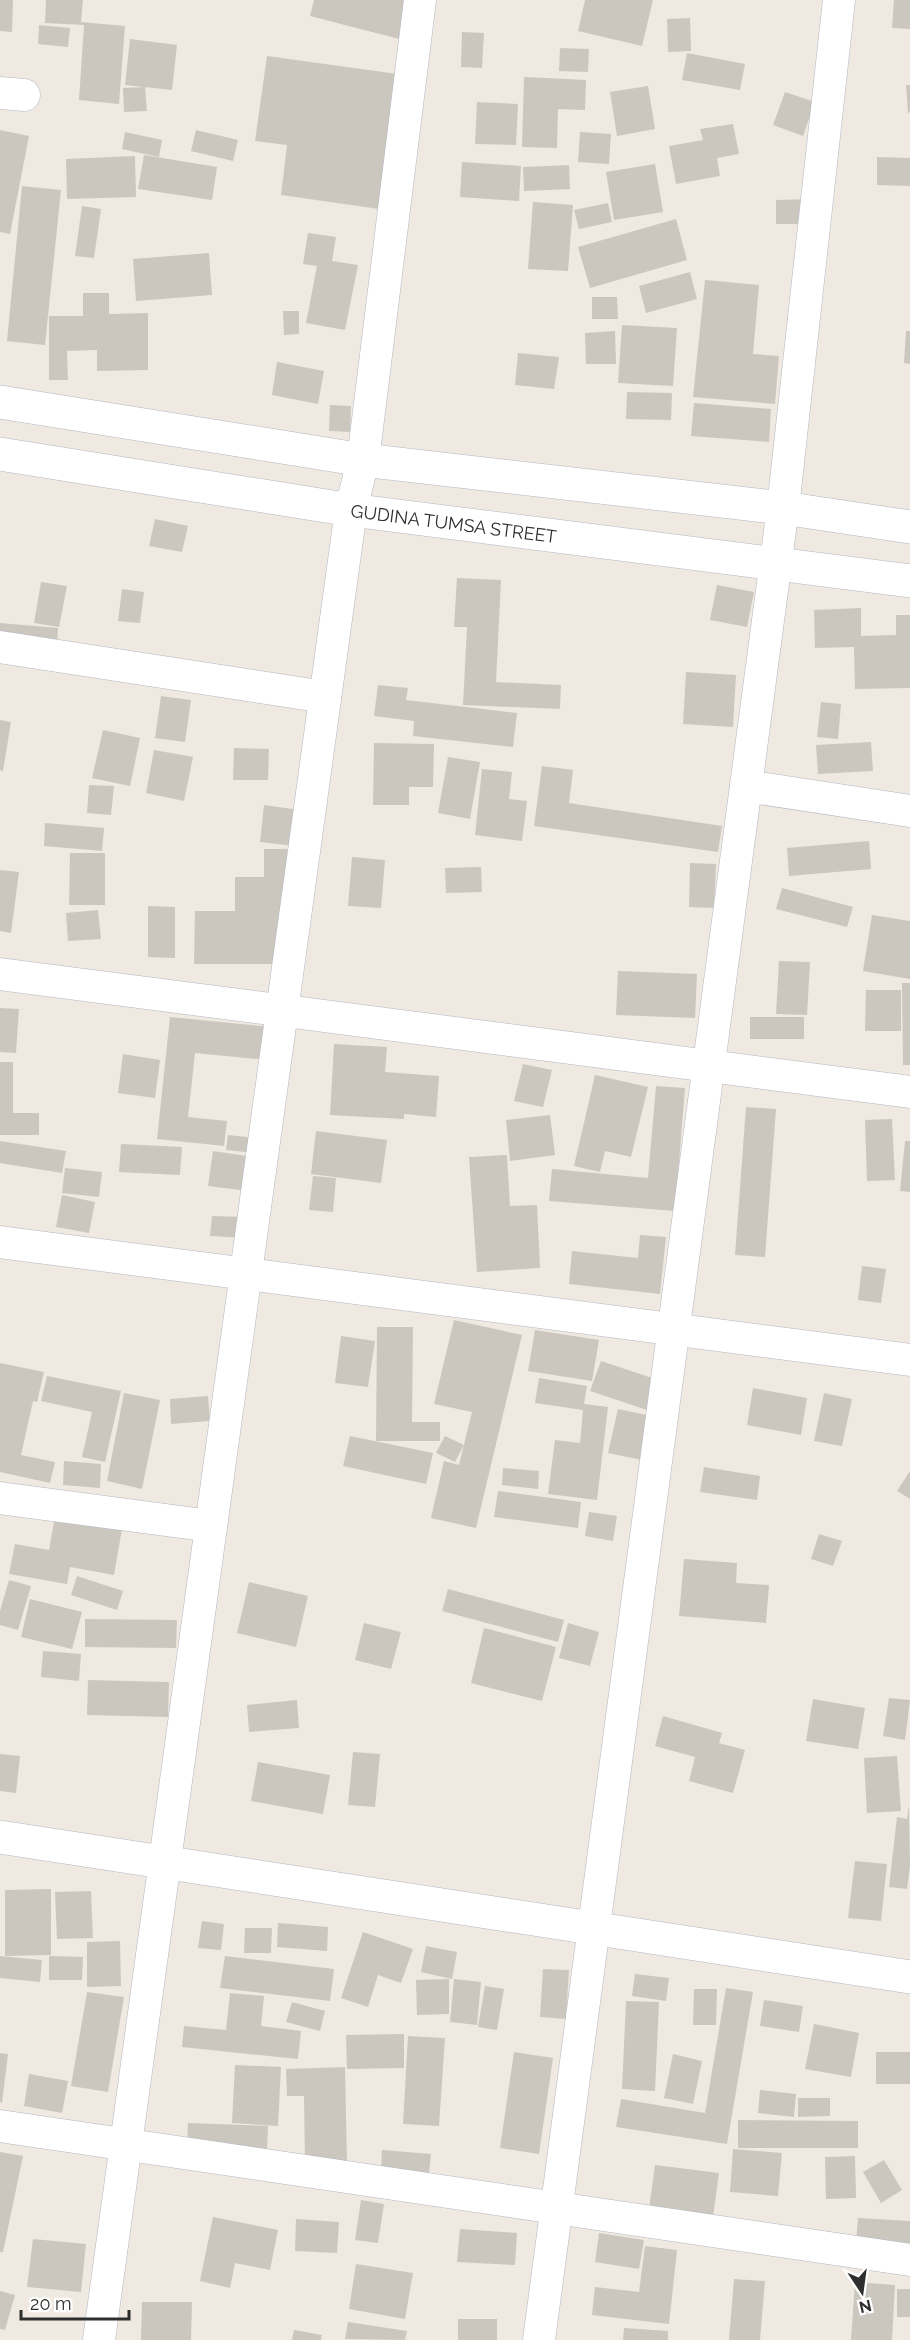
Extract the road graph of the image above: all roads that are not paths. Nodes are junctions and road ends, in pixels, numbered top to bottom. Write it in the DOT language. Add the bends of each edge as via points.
graph roads {
  1 [pos="420,0"];
  2 [pos="839,0"];
  3 [pos="0,402"];
  4 [pos="0,454"];
  5 [pos="363,460"];
  6 [pos="783,508"];
  7 [pos="351,510"];
  8 [pos="910,527"];
  9 [pos="775,563"];
  10 [pos="910,581"];
  11 [pos="0,647"];
  12 [pos="326,697"];
  13 [pos="746,786"];
  14 [pos="910,811"];
  15 [pos="0,974"];
  16 [pos="282,1010"];
  17 [pos="709,1066"];
  18 [pos="910,1092"];
  19 [pos="0,1242"];
  20 [pos="246,1274"];
  21 [pos="674,1330"];
  22 [pos="910,1360"];
  23 [pos="0,1498"];
  24 [pos="211,1526"];
  25 [pos="0,1837"];
  26 [pos="165,1862"];
  27 [pos="594,1928"];
  28 [pos="910,1977"];
  29 [pos="0,2126"];
  30 [pos="126,2145"];
  31 [pos="557,2208"];
  32 [pos="910,2260"];
  33 [pos="99,2340"];
  34 [pos="539,2340"];
  1 -- 5 [label="street"];
  2 -- 6 [label="street"];
  3 -- 5 [label="street"];
  4 -- 7 [label="street, GUDINA TUMSA STREET"];
  5 -- 6 [label="street"];
  5 -- 7 [label="street"];
  6 -- 8 [label="street"];
  6 -- 9 [label="street"];
  7 -- 9 [label="street, GUDINA TUMSA STREET"];
  7 -- 12 [label="street"];
  9 -- 10 [label="street, GUDINA TUMSA STREET"];
  9 -- 13 [label="street"];
  11 -- 12 [label="street"];
  12 -- 16 [label="street"];
  13 -- 14 [label="street"];
  13 -- 17 [label="street"];
  15 -- 16 [label="street"];
  16 -- 17 [label="street"];
  16 -- 20 [label="street"];
  17 -- 18 [label="street"];
  17 -- 21 [label="street"];
  19 -- 20 [label="street"];
  20 -- 21 [label="street"];
  20 -- 24 [label="street"];
  21 -- 22 [label="street"];
  21 -- 27 [label="street"];
  23 -- 24 [label="street"];
  24 -- 26 [label="street"];
  25 -- 26 [label="street"];
  26 -- 27 [label="street"];
  26 -- 30 [label="street"];
  27 -- 28 [label="street"];
  27 -- 31 [label="street"];
  29 -- 30 [label="street"];
  30 -- 31 [label="street"];
  30 -- 33 [label="street"];
  31 -- 32 [label="street"];
  31 -- 34 [label="street"];
}
